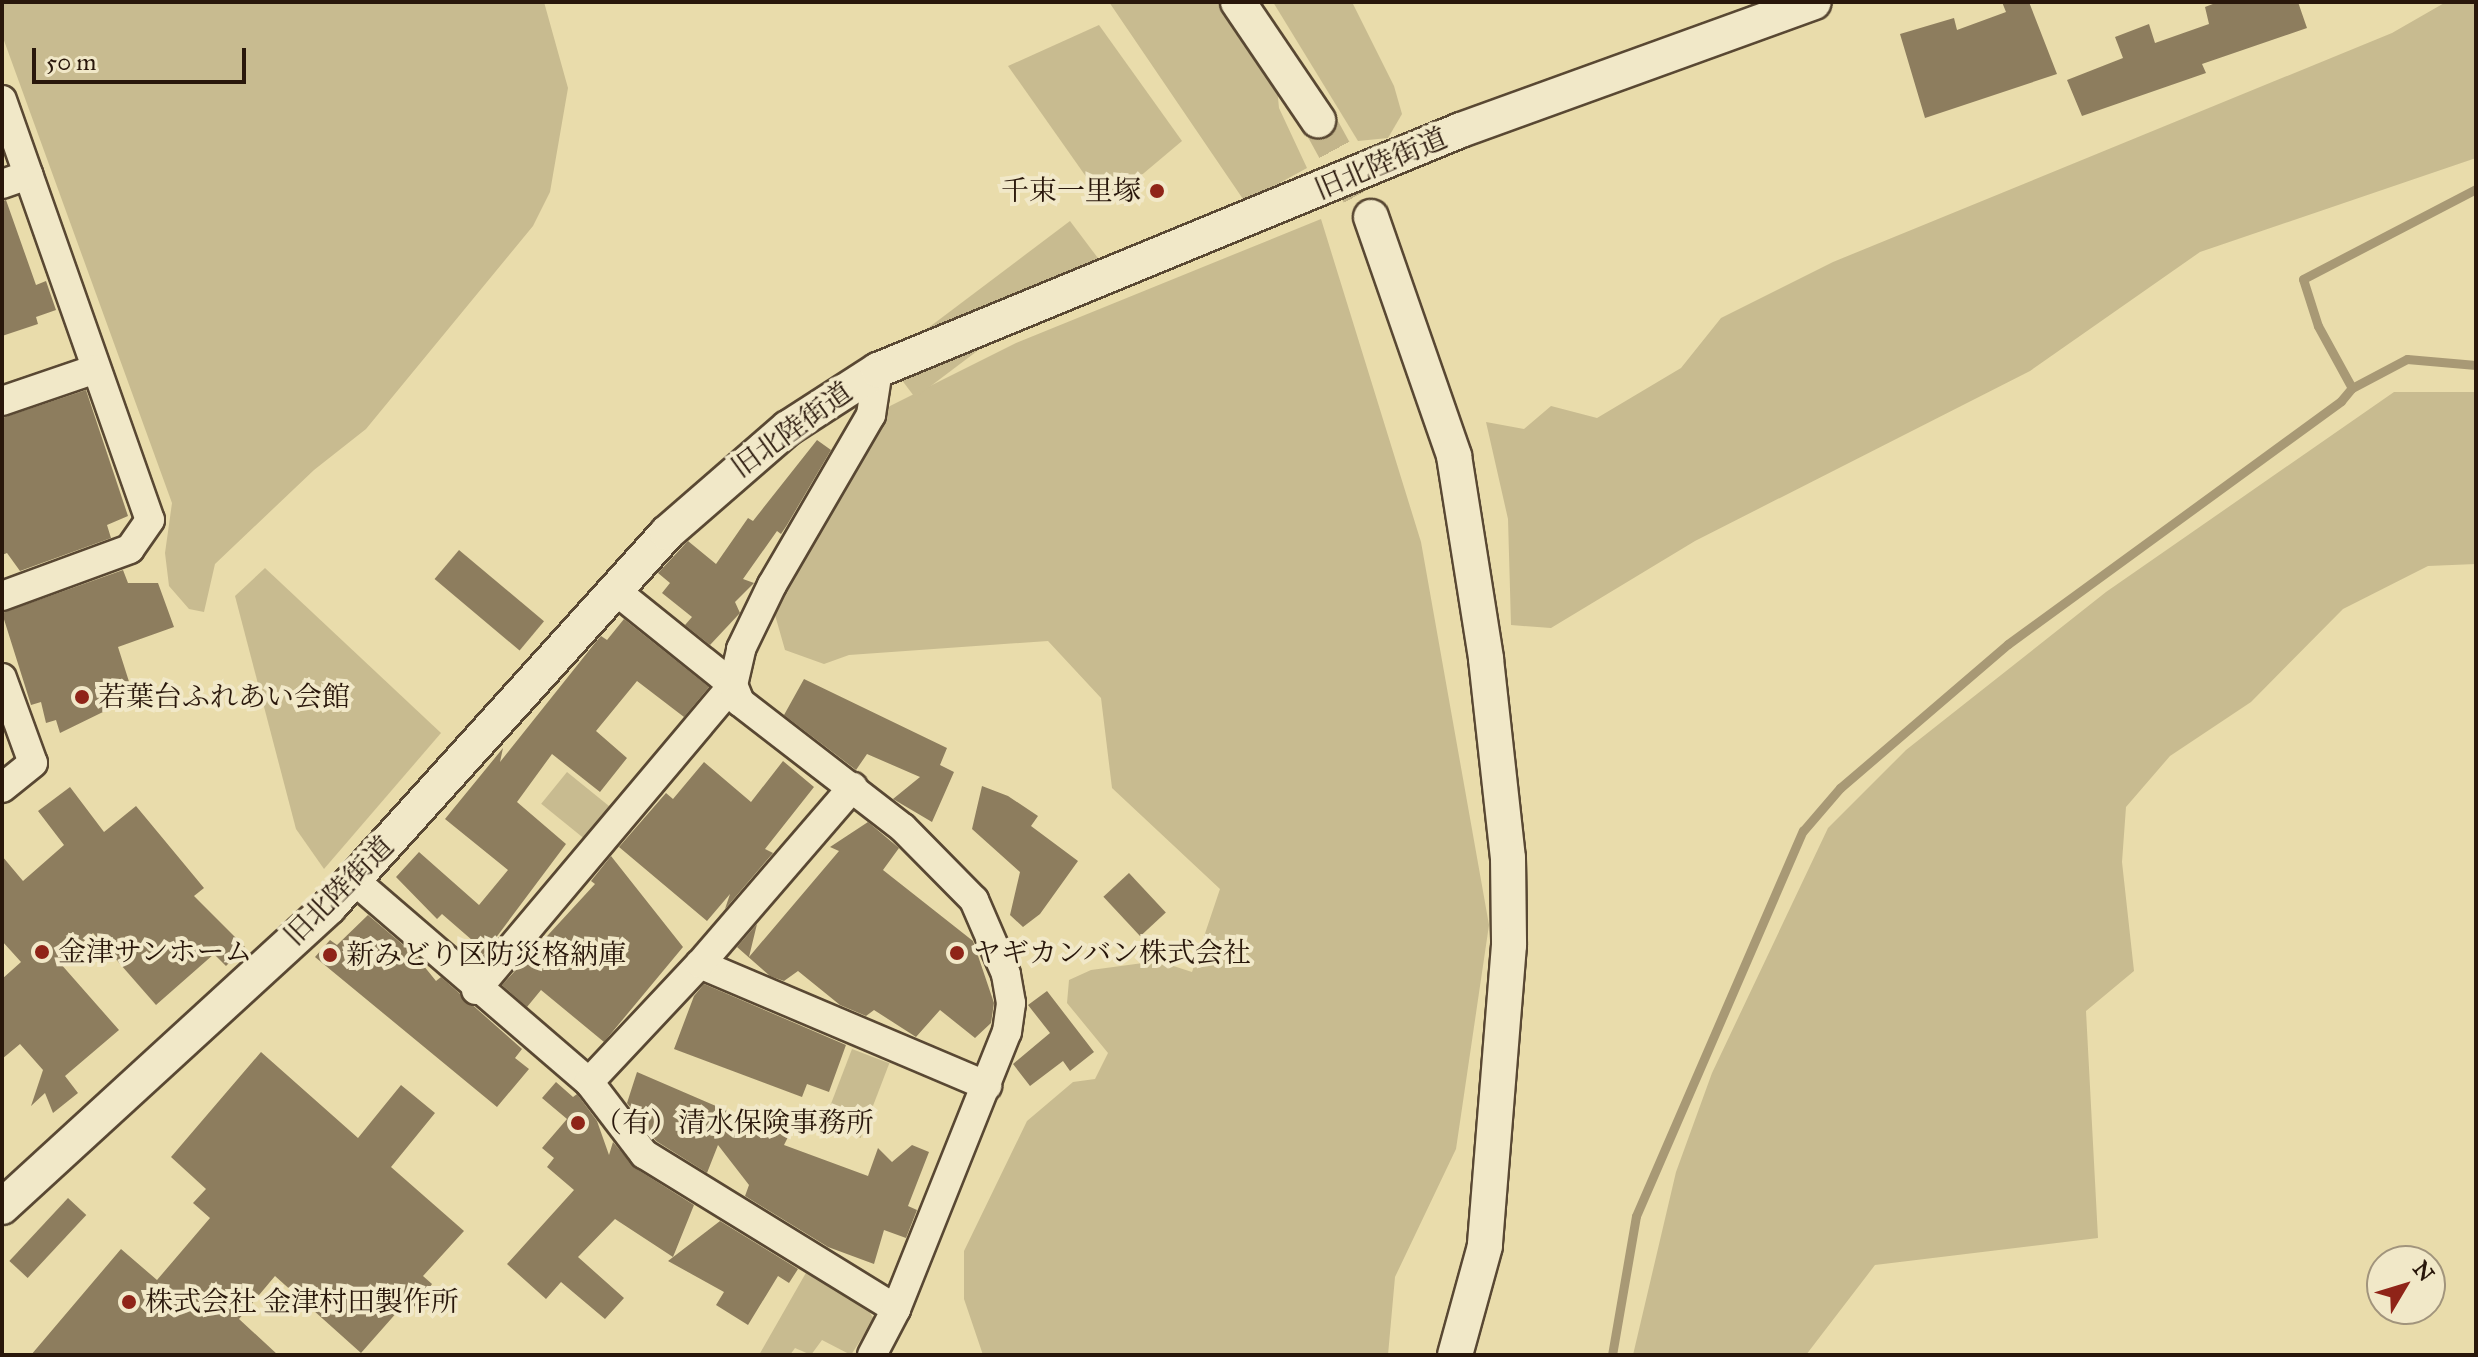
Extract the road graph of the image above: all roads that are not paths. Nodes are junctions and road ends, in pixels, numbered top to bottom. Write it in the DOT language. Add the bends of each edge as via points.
graph roads {
  1 [pos="1238,2"];
  2 [pos="1814,2"];
  3 [pos="2,100"];
  4 [pos="1318,120"];
  5 [pos="15,180"];
  6 [pos="1371,217"];
  7 [pos="96,369"];
  8 [pos="878,370"];
  9 [pos="2,401"];
  10 [pos="615,590"];
  11 [pos="2,596"];
  12 [pos="2,678"];
  13 [pos="733,685"];
  14 [pos="853,787"];
  15 [pos="2,788"];
  16 [pos="354,880"];
  17 [pos="700,964"];
  18 [pos="476,990"];
  19 [pos="589,1082"];
  20 [pos="987,1086"];
  21 [pos="2,1207"];
  22 [pos="896,1309"];
  23 [pos="872,1355"];
  24 [pos="1455,1355"];
  1 -- 4 [label="street"];
  2 -- 8 [label="street, 旧北陸街道" via="1461,130"];
  3 -- 5 [label="street"];
  5 -- 7 [label="street"];
  6 -- 24 [label="street" via="1454,456 1486,659 1508,858 1509,945 1485,1246"];
  7 -- 9 [label="street"];
  7 -- 11 [label="street" via="150,520 130,549"];
  8 -- 10 [label="street, 旧北陸街道" via="788,428 729,475"];
  8 -- 13 [label="street" via="871,415 772,585 741,649"];
  10 -- 13 [label="street"];
  10 -- 16 [label="street, 旧北陸街道"];
  12 -- 15 [label="street" via="33,763"];
  13 -- 14 [label="street" via="740,702"];
  13 -- 18 [label="street"];
  14 -- 17 [label="street"];
  14 -- 20 [label="street" via="903,828 974,900 1006,974 1011,1003"];
  16 -- 18 [label="street"];
  16 -- 21 [label="street, 旧北陸街道"];
  17 -- 19 [label="street"];
  17 -- 20 [label="street"];
  18 -- 19 [label="street"];
  19 -- 22 [label="street" via="644,1154"];
  20 -- 22 [label="street"];
  22 -- 23 [label="street"];
}
